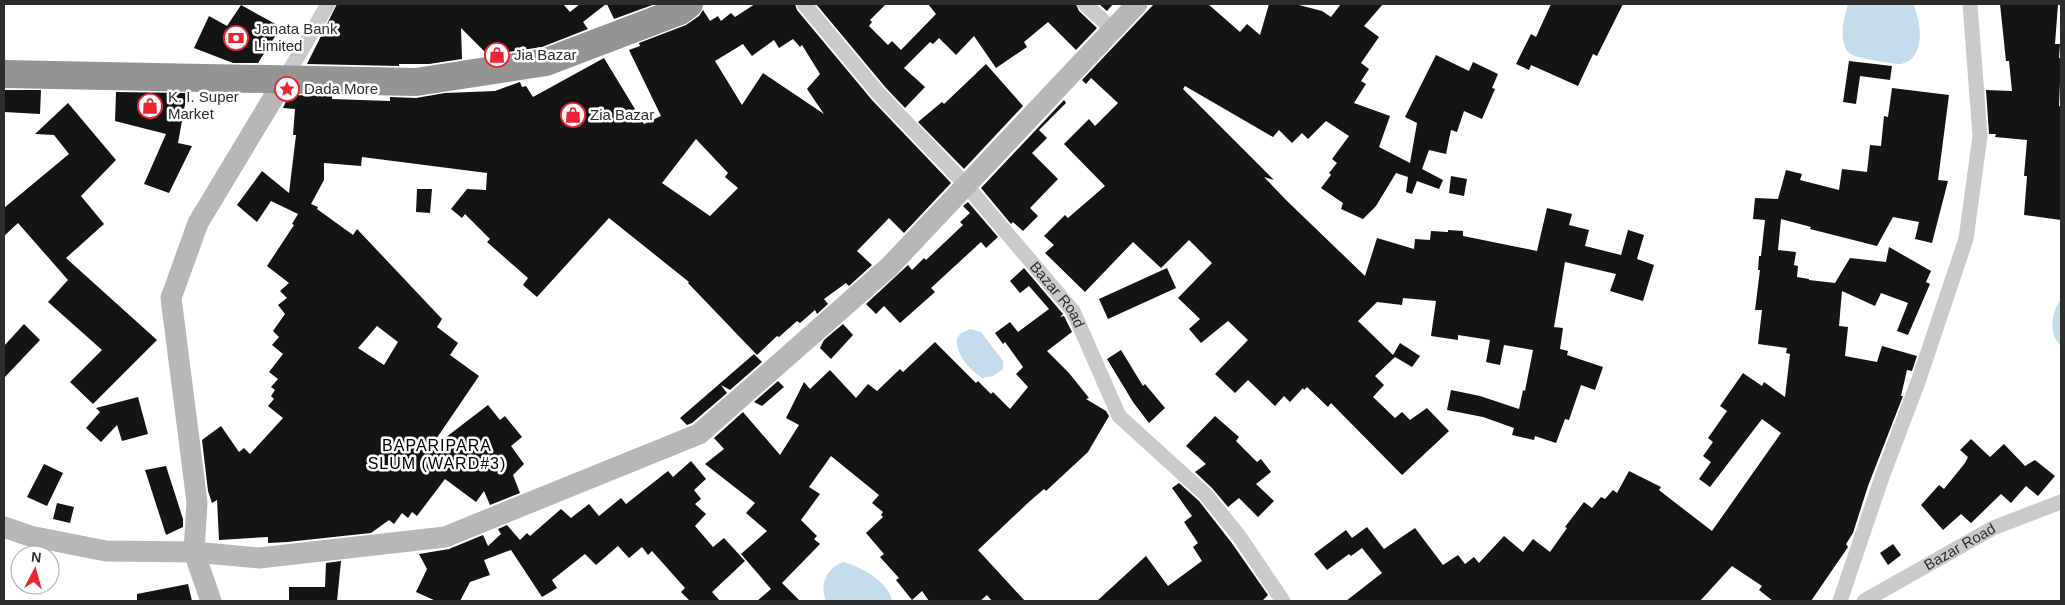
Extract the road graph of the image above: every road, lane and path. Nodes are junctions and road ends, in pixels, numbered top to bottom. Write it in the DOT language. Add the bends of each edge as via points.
graph roads {
  1 [pos="328,4"];
  2 [pos="689,4"];
  3 [pos="804,4"];
  4 [pos="1085,4"];
  5 [pos="1137,4"];
  6 [pos="1970,4"];
  7 [pos="1113,30"];
  8 [pos="4,74"];
  9 [pos="284,80"];
  10 [pos="966,185"];
  11 [pos="2061,502"];
  12 [pos="4,527"];
  13 [pos="194,552"];
  14 [pos="211,601"];
  15 [pos="1283,601"];
  16 [pos="1840,601"];
  17 [pos="1864,601"];
  1 -- 9 [label="street"];
  2 -- 9 [label="highway" via="680,11 546,62 416,82"];
  3 -- 10 [label="street, Bazar Road" via="879,94"];
  4 -- 7 [label="street"];
  5 -- 7 [label="street"];
  6 -- 16 [label="street" via="1980,136 1966,239"];
  7 -- 10 [label="street"];
  8 -- 9 [label="highway"];
  9 -- 13 [label="street" via="198,223 171,298 197,502"];
  10 -- 13 [label="street" via="889,267 699,434 445,537 259,558"];
  10 -- 15 [label="street, Bazar Road" via="1073,311 1119,416 1206,495 1239,536"];
  11 -- 17 [label="street, Bazar Road" via="1993,528"];
  12 -- 13 [label="street" via="30,536 106,550"];
  13 -- 14 [label="street"];
}
